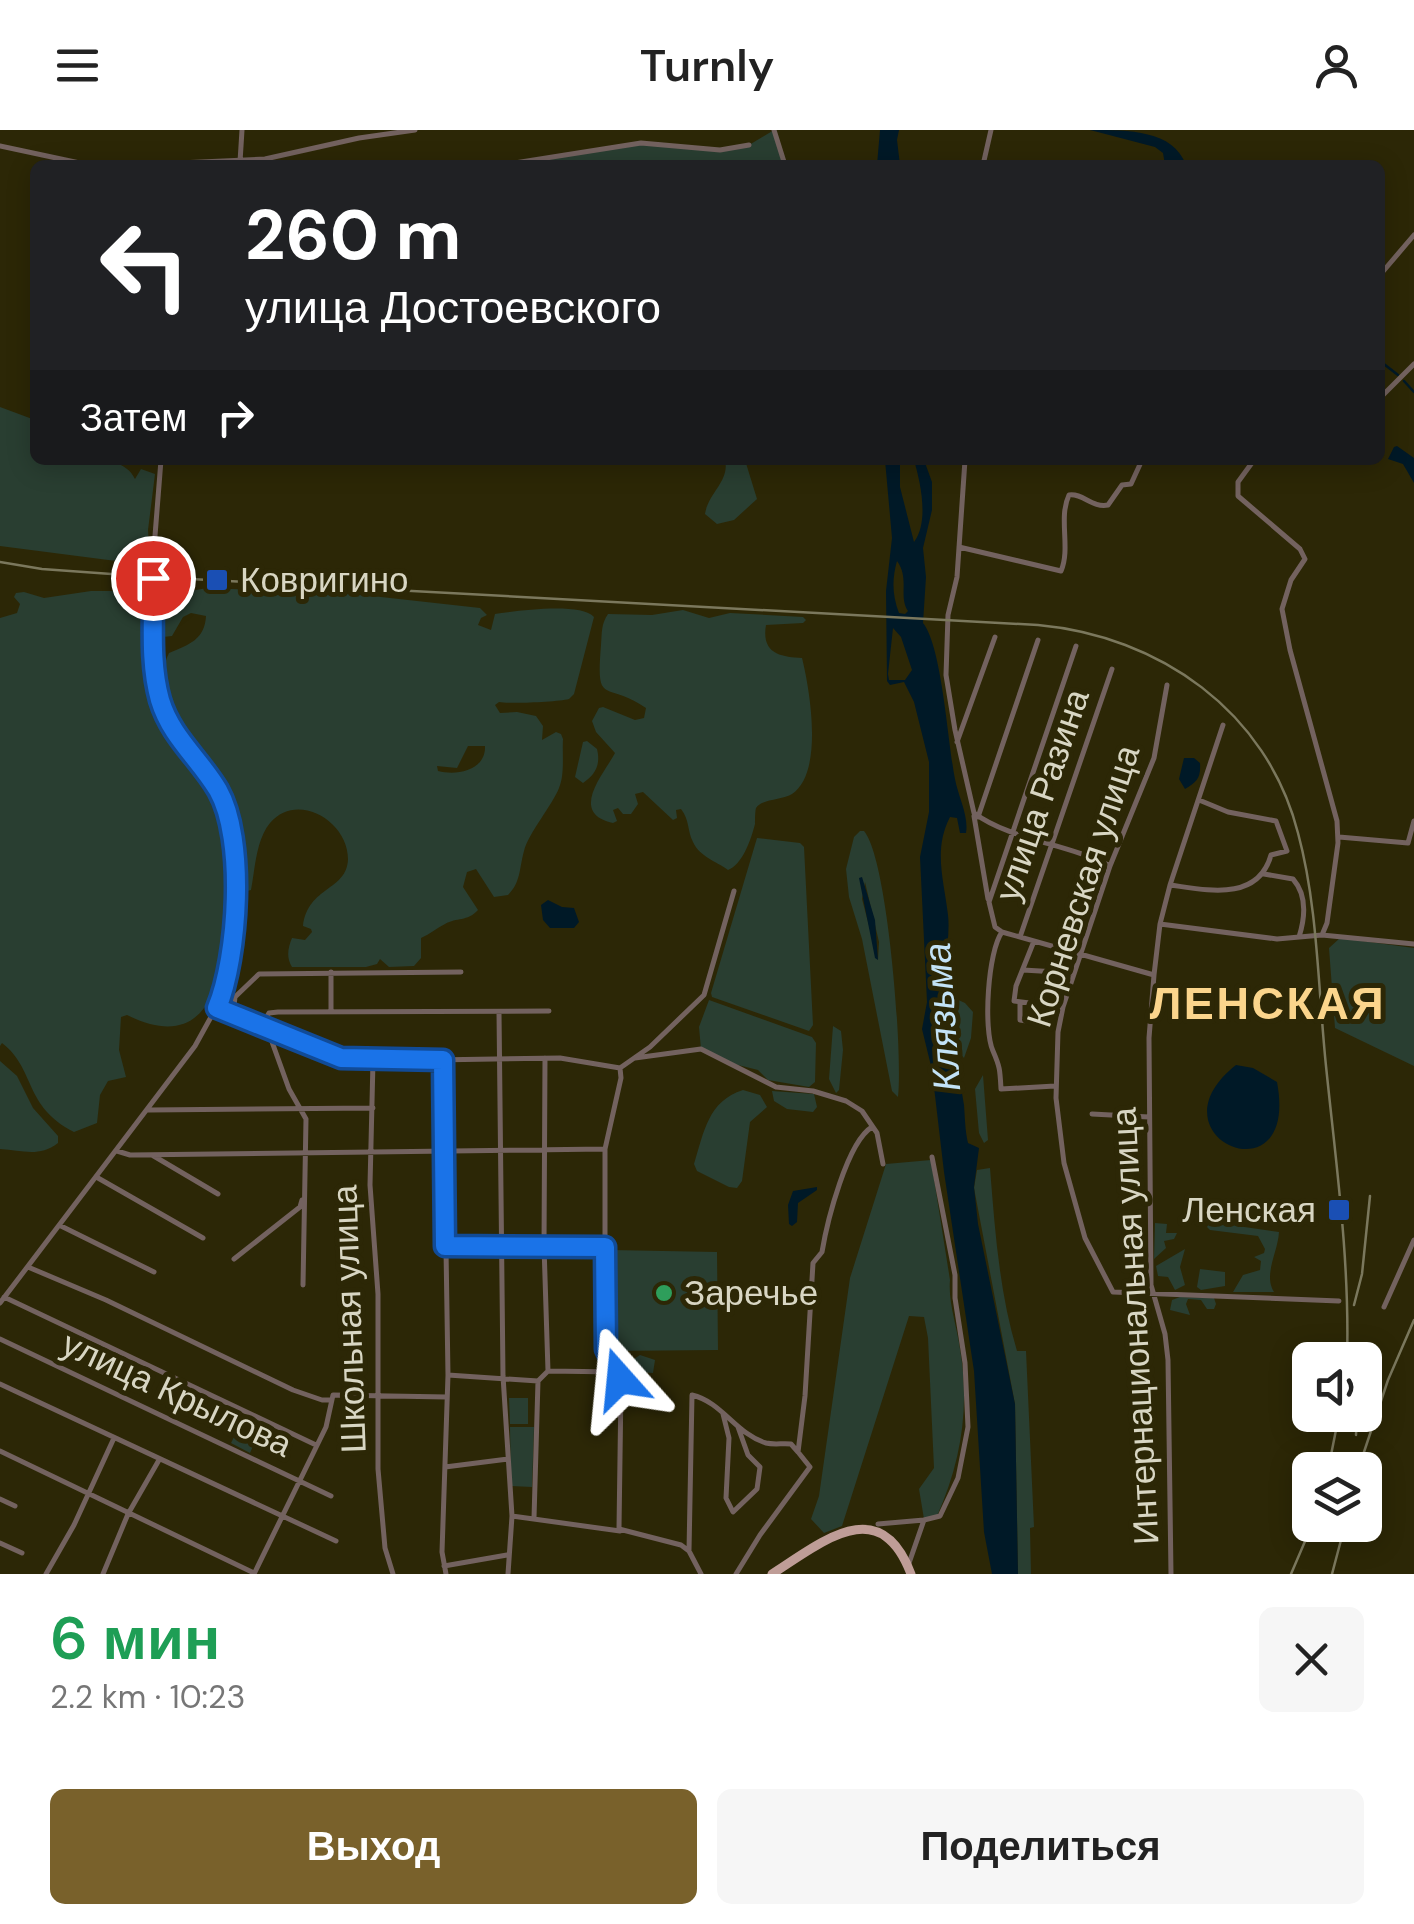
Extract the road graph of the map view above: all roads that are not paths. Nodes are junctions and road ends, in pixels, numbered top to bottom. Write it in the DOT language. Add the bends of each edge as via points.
graph roads {
  1 [pos="242,130"];
  2 [pos="415,130"];
  3 [pos="774,130"];
  4 [pos="991,130"];
  5 [pos="749,144"];
  6 [pos="0,146"];
  7 [pos="66,160"];
  8 [pos="240,160"];
  9 [pos="256,160"];
  10 [pos="535,160"];
  11 [pos="783,160"];
  12 [pos="984,160"];
  13 [pos="1414,235"];
  14 [pos="1385,269"];
  15 [pos="1414,364"];
  16 [pos="1385,393"];
  17 [pos="162,465"];
  18 [pos="964,465"];
  19 [pos="1140,465"];
  20 [pos="1250,465"];
  21 [pos="959,548"];
  22 [pos="995,637"];
  23 [pos="1038,640"];
  24 [pos="1076,646"];
  25 [pos="1112,669"];
  26 [pos="1168,685"];
  27 [pos="1224,726"];
  28 [pos="957,742"];
  29 [pos="1199,800"];
  30 [pos="976,815"];
  31 [pos="1414,821"];
  32 [pos="1013,830"];
  33 [pos="1339,837"];
  34 [pos="1050,843"];
  35 [pos="1110,866"];
  36 [pos="1264,874"];
  37 [pos="1170,885"];
  38 [pos="734,891"];
  39 [pos="988,902"];
  40 [pos="1160,924"];
  41 [pos="1002,932"];
  42 [pos="1322,935"];
  43 [pos="1299,937"];
  44 [pos="1020,938"];
  45 [pos="1034,942"];
  46 [pos="1414,944"];
  47 [pos="1080,954"];
  48 [pos="1023,970"];
  49 [pos="331,972"];
  50 [pos="461,972"];
  51 [pos="1074,972"];
  52 [pos="1154,976"];
  53 [pos="1020,1004"];
  54 [pos="1051,1006"];
  55 [pos="1062,1006"];
  56 [pos="217,1008"];
  57 [pos="549,1011"];
  58 [pos="331,1012"];
  59 [pos="499,1012"];
  60 [pos="233,1014"];
  61 [pos="1049,1020"];
  62 [pos="1059,1022"];
  63 [pos="265,1025"];
  64 [pos="545,1058"];
  65 [pos="636,1058"];
  66 [pos="498,1059"];
  67 [pos="443,1060"];
  68 [pos="373,1061"];
  69 [pos="620,1068"];
  70 [pos="1056,1086"];
  71 [pos="373,1108"];
  72 [pos="149,1110"];
  73 [pos="303,1111"];
  74 [pos="1092,1114"];
  75 [pos="1150,1117"];
  76 [pos="872,1127"];
  77 [pos="499,1149"];
  78 [pos="545,1149"];
  79 [pos="606,1149"];
  80 [pos="373,1150"];
  81 [pos="444,1150"];
  82 [pos="117,1152"];
  83 [pos="306,1152"];
  84 [pos="151,1154"];
  85 [pos="932,1157"];
  86 [pos="884,1164"];
  87 [pos="97,1178"];
  88 [pos="218,1194"];
  89 [pos="303,1197"];
  90 [pos="60,1226"];
  91 [pos="203,1238"];
  92 [pos="1414,1240"];
  93 [pos="445,1246"];
  94 [pos="544,1246"];
  95 [pos="605,1247"];
  96 [pos="501,1248"];
  97 [pos="234,1258"];
  98 [pos="28,1267"];
  99 [pos="154,1272"];
  100 [pos="303,1286"];
  101 [pos="1153,1293"];
  102 [pos="2,1300"];
  103 [pos="1340,1301"];
  104 [pos="1384,1307"];
  105 [pos="0,1339"];
  106 [pos="548,1371"];
  107 [pos="618,1372"];
  108 [pos="448,1375"];
  109 [pos="503,1376"];
  110 [pos="538,1381"];
  111 [pos="0,1384"];
  112 [pos="377,1398"];
  113 [pos="447,1398"];
  114 [pos="332,1400"];
  115 [pos="722,1410"];
  116 [pos="738,1426"];
  117 [pos="114,1438"];
  118 [pos="316,1444"];
  119 [pos="0,1451"];
  120 [pos="798,1452"];
  121 [pos="508,1459"];
  122 [pos="160,1460"];
  123 [pos="444,1468"];
  124 [pos="299,1480"];
  125 [pos="88,1493"];
  126 [pos="331,1496"];
  127 [pos="0,1499"];
  128 [pos="15,1506"];
  129 [pos="128,1514"];
  130 [pos="512,1516"];
  131 [pos="282,1517"];
  132 [pos="534,1518"];
  133 [pos="924,1520"];
  134 [pos="878,1524"];
  135 [pos="620,1530"];
  136 [pos="336,1542"];
  137 [pos="0,1543"];
  138 [pos="689,1551"];
  139 [pos="22,1553"];
  140 [pos="507,1555"];
  141 [pos="444,1566"];
  142 [pos="910,1570"];
  143 [pos="46,1574"];
  144 [pos="104,1574"];
  145 [pos="255,1574"];
  146 [pos="392,1574"];
  147 [pos="446,1574"];
  148 [pos="508,1574"];
  149 [pos="701,1574"];
  150 [pos="736,1574"];
  151 [pos="772,1574"];
  152 [pos="1171,1574"];
  1 -- 8 [label="street"];
  2 -- 9 [label="street"];
  3 -- 11 [label="street"];
  4 -- 12 [label="street"];
  5 -- 10 [label="street" via="720,150 662,142"];
  6 -- 7 [label="street"];
  13 -- 14 [label="street"];
  15 -- 16 [label="street"];
  17 -- 56 [label="street" via="153,561 156,682 175,735 217,789 232,834 234,942"];
  18 -- 21 [label="street"];
  19 -- 21 [label="street" via="1130,486 1122,485 1108,505 1069,496 1061,571"];
  20 -- 33 [label="street" via="1238,482 1238,496 1306,560 1285,594 1284,628"];
  21 -- 28 [label="street" via="946,674"];
  22 -- 28 [label="street"];
  23 -- 30 [label="street"];
  24 -- 32 [label="street"];
  25 -- 34 [label="street, улица Разина"];
  26 -- 35 [label="street, Корневская улица" via="1154,758"];
  27 -- 29 [label="street, Интернациональная улица"];
  28 -- 30 [label="street"];
  29 -- 36 [label="street" via="1276,821 1287,851 1271,855"];
  29 -- 37 [label="street, Интернациональная улица"];
  30 -- 32 [label="street"];
  30 -- 39 [label="street"];
  31 -- 33 [label="street" via="1408,843"];
  32 -- 34 [label="street"];
  32 -- 39 [label="street"];
  33 -- 42 [label="street"];
  34 -- 35 [label="street"];
  34 -- 44 [label="street, улица Разина"];
  35 -- 47 [label="street, Корневская улица"];
  36 -- 37 [label="street" via="1228,892"];
  36 -- 43 [label="street" via="1300,888"];
  37 -- 40 [label="street, Интернациональная улица"];
  38 -- 65 [label="street" via="704,995"];
  39 -- 41 [label="street"];
  40 -- 43 [label="street"];
  40 -- 52 [label="street, Интернациональная улица"];
  41 -- 44 [label="street"];
  41 -- 70 [label="street" via="988,977 1001,1089"];
  42 -- 43 [label="street"];
  42 -- 46 [label="street"];
  44 -- 45 [label="street"];
  45 -- 47 [label="street"];
  45 -- 48 [label="street"];
  47 -- 51 [label="street, Корневская улица"];
  47 -- 52 [label="street"];
  48 -- 51 [label="street"];
  48 -- 53 [label="street" via="1014,995"];
  49 -- 50 [label="street"];
  49 -- 58 [label="street"];
  49 -- 60 [label="street" via="259,974 235,997"];
  51 -- 55 [label="street, Корневская улица"];
  52 -- 75 [label="street, Интернациональная улица"];
  53 -- 54 [label="street"];
  53 -- 61 [label="street" via="1020,1020"];
  54 -- 55 [label="street"];
  54 -- 61 [label="street"];
  55 -- 62 [label="street, Корневская улица"];
  56 -- 60 [label="street"];
  56 -- 72 [label="street"];
  57 -- 59 [label="street"];
  58 -- 59 [label="street"];
  58 -- 63 [label="street" via="273,1012"];
  59 -- 66 [label="street"];
  60 -- 63 [label="street"];
  61 -- 62 [label="street"];
  62 -- 70 [label="street, Корневская улица"];
  63 -- 68 [label="street" via="341,1058"];
  63 -- 73 [label="street"];
  64 -- 66 [label="street"];
  64 -- 69 [label="street"];
  64 -- 78 [label="street"];
  65 -- 69 [label="street"];
  65 -- 76 [label="street" via="701,1049 776,1087 846,1101"];
  66 -- 67 [label="street"];
  66 -- 77 [label="street"];
  67 -- 68 [label="street"];
  67 -- 81 [label="street"];
  68 -- 71 [label="street, Школьная улица"];
  69 -- 79 [label="street"];
  70 -- 101 [label="street, Корневская улица" via="1070,1192 1102,1276 1114,1292"];
  71 -- 73 [label="street"];
  71 -- 80 [label="street, Школьная улица"];
  72 -- 73 [label="street"];
  72 -- 82 [label="street"];
  73 -- 83 [label="street"];
  74 -- 75 [label="street"];
  75 -- 101 [label="street, Интернациональная улица"];
  76 -- 86 [label="street"];
  76 -- 120 [label="street" via="854,1148 813,1263"];
  77 -- 78 [label="street"];
  77 -- 81 [label="street"];
  77 -- 96 [label="street"];
  78 -- 79 [label="street"];
  78 -- 94 [label="street"];
  79 -- 95 [label="street"];
  80 -- 81 [label="street"];
  80 -- 83 [label="street"];
  80 -- 112 [label="street, Школьная улица"];
  81 -- 93 [label="street"];
  82 -- 84 [label="street"];
  82 -- 87 [label="street"];
  83 -- 84 [label="street"];
  83 -- 89 [label="street"];
  84 -- 88 [label="street"];
  85 -- 133 [label="street" via="955,1275 968,1427 943,1513"];
  87 -- 90 [label="street"];
  87 -- 91 [label="street"];
  89 -- 97 [label="street" via="300,1208"];
  89 -- 100 [label="street"];
  90 -- 98 [label="street"];
  90 -- 99 [label="street"];
  92 -- 104 [label="street"];
  93 -- 96 [label="street"];
  93 -- 108 [label="street"];
  94 -- 95 [label="street"];
  94 -- 96 [label="street"];
  94 -- 106 [label="street"];
  95 -- 107 [label="street" via="606,1349"];
  96 -- 109 [label="street"];
  98 -- 102 [label="street"];
  98 -- 114 [label="street" via="294,1390"];
  101 -- 103 [label="street"];
  101 -- 152 [label="street, Интернациональная улица" via="1168,1360"];
  102 -- 118 [label="street"];
  105 -- 124 [label="street, улица Крылова"];
  106 -- 107 [label="street"];
  106 -- 110 [label="street"];
  107 -- 135 [label="street"];
  108 -- 109 [label="street"];
  108 -- 113 [label="street"];
  109 -- 110 [label="street"];
  109 -- 121 [label="street"];
  110 -- 132 [label="street"];
  111 -- 117 [label="street"];
  112 -- 113 [label="street"];
  112 -- 114 [label="street" via="339,1394"];
  112 -- 146 [label="street, Школьная улица"];
  113 -- 123 [label="street"];
  114 -- 118 [label="street"];
  115 -- 116 [label="street"];
  115 -- 116 [label="street" via="729,1438 726,1498 734,1512 756,1489 760,1467"];
  115 -- 138 [label="street" via="692,1395"];
  116 -- 120 [label="street"];
  117 -- 122 [label="street"];
  117 -- 125 [label="street"];
  118 -- 124 [label="street"];
  119 -- 125 [label="street"];
  120 -- 150 [label="street" via="810,1467"];
  121 -- 123 [label="street"];
  121 -- 130 [label="street"];
  122 -- 129 [label="street"];
  122 -- 131 [label="street"];
  123 -- 141 [label="street"];
  124 -- 126 [label="street, улица Крылова"];
  124 -- 131 [label="street"];
  125 -- 129 [label="street"];
  125 -- 143 [label="street"];
  127 -- 128 [label="street"];
  129 -- 144 [label="street"];
  129 -- 145 [label="street"];
  130 -- 132 [label="street"];
  130 -- 140 [label="street"];
  131 -- 136 [label="street"];
  131 -- 145 [label="street"];
  132 -- 135 [label="street"];
  133 -- 134 [label="street"];
  133 -- 142 [label="street"];
  135 -- 138 [label="street"];
  137 -- 139 [label="street"];
  138 -- 149 [label="street"];
  140 -- 141 [label="street"];
  140 -- 148 [label="street"];
  141 -- 147 [label="street"];
  142 -- 151 [label="main road" via="887,1535 860,1528"];
}
